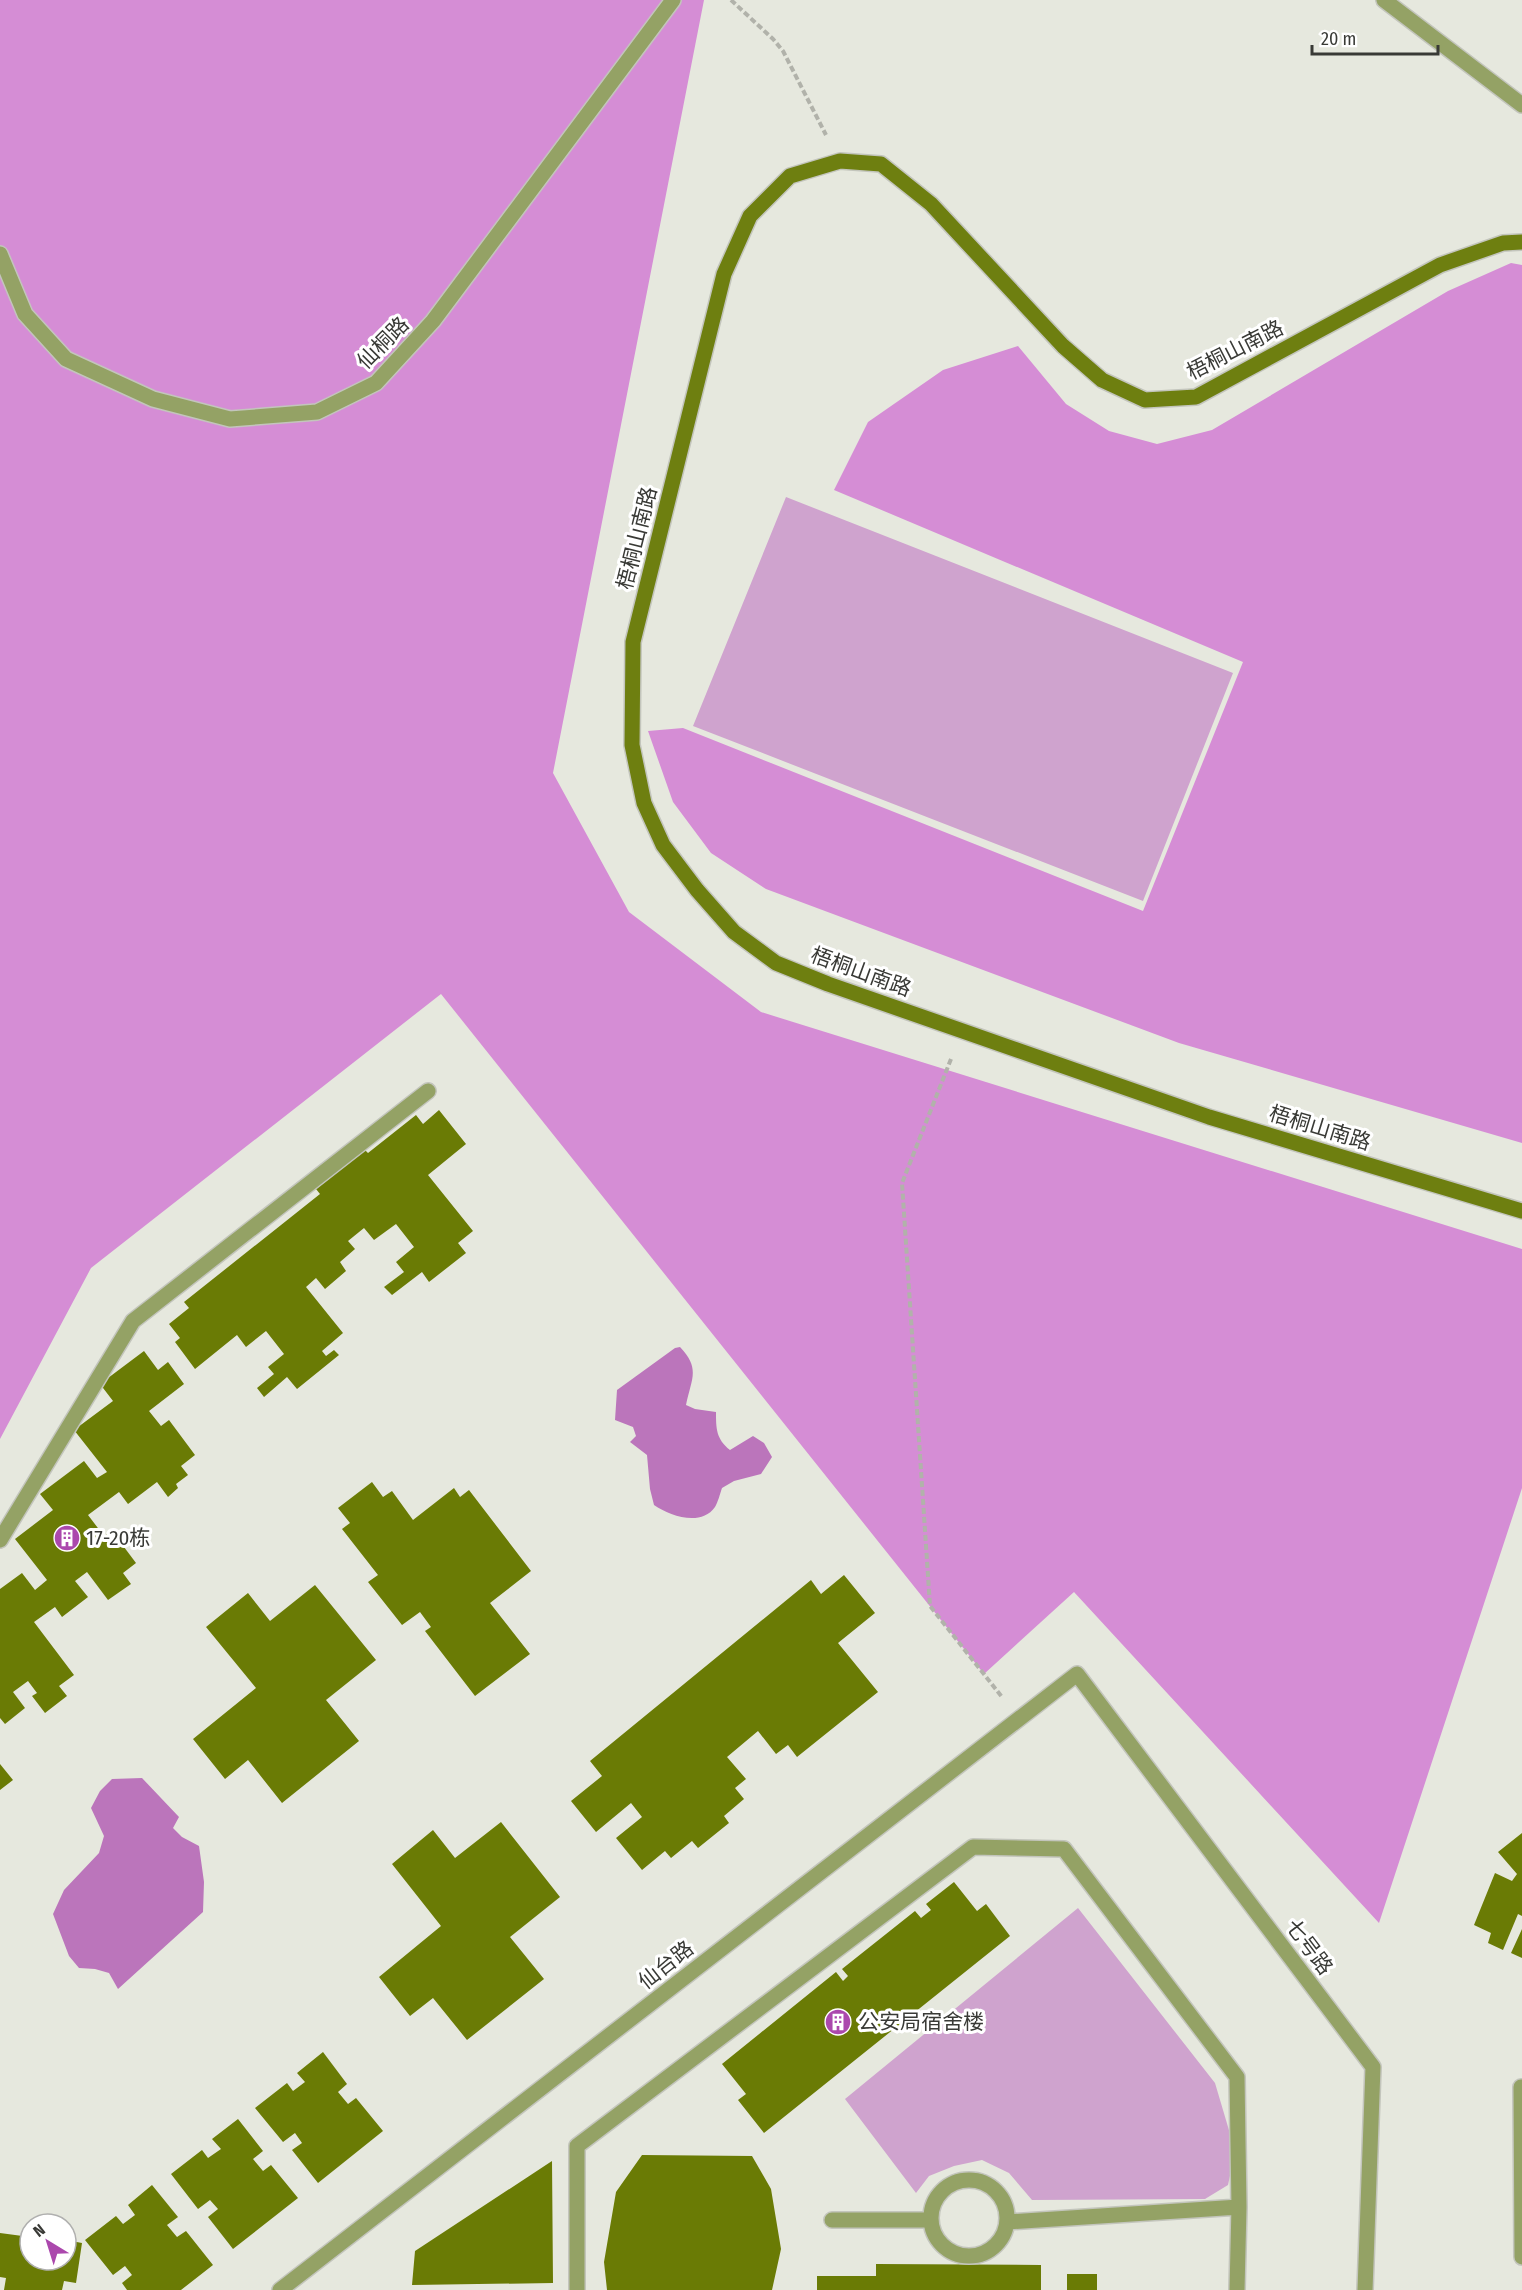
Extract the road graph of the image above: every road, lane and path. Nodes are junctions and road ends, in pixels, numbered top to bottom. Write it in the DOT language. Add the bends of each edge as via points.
graph roads {
  1 [pos="673,0"];
  2 [pos="731,0"];
  3 [pos="1384,0"];
  4 [pos="1522,105"];
  5 [pos="840,161"];
  6 [pos="1522,242"];
  7 [pos="0,254"];
  8 [pos="963,1030"];
  9 [pos="428,1091"];
  10 [pos="1522,1211"];
  11 [pos="0,1540"];
  12 [pos="1077,1674"];
  13 [pos="1018,1719"];
  14 [pos="1521,2087"];
  15 [pos="1239,2207"];
  16 [pos="832,2220"];
  17 [pos="931,2220"];
  18 [pos="1007,2222"];
  19 [pos="1522,2257"];
  20 [pos="280,2290"];
  21 [pos="577,2290"];
  22 [pos="1237,2290"];
  23 [pos="1365,2290"];
  1 -- 7 [label="street, 仙桐路" via="433,321 376,383 317,412 230,419 153,399 66,359 25,314"];
  2 -- 5 [label="path" via="783,51"];
  3 -- 4 [label="street"];
  5 -- 6 [label="street, 梧桐山南路" via="881,164 931,204 1063,346 1102,380 1145,400 1196,397 1440,265 1503,243"];
  5 -- 8 [label="street, 梧桐山南路" via="790,176 750,216 724,273 633,642 632,745 644,803 663,845 734,932 776,963"];
  8 -- 10 [label="street, 梧桐山南路" via="1209,1117"];
  8 -- 13 [label="path" via="902,1183 930,1606"];
  9 -- 11 [label="street" via="133,1321"];
  12 -- 13 [label="street, 仙台路"];
  12 -- 23 [label="street, 七号路" via="1373,2067"];
  13 -- 20 [label="street, 仙台路"];
  14 -- 19 [label="street"];
  15 -- 18 [label="street"];
  15 -- 21 [label="street" via="1237,2077 1064,1849 973,1847 577,2146"];
  15 -- 22 [label="street"];
  16 -- 17 [label="street"];
  17 -- 18 [label="street" via="941,2244 963,2255 975,2255 996,2244"];
  17 -- 18 [label="street" via="938,2196 959,2181 972,2180 995,2189 1006,2210"];
}
